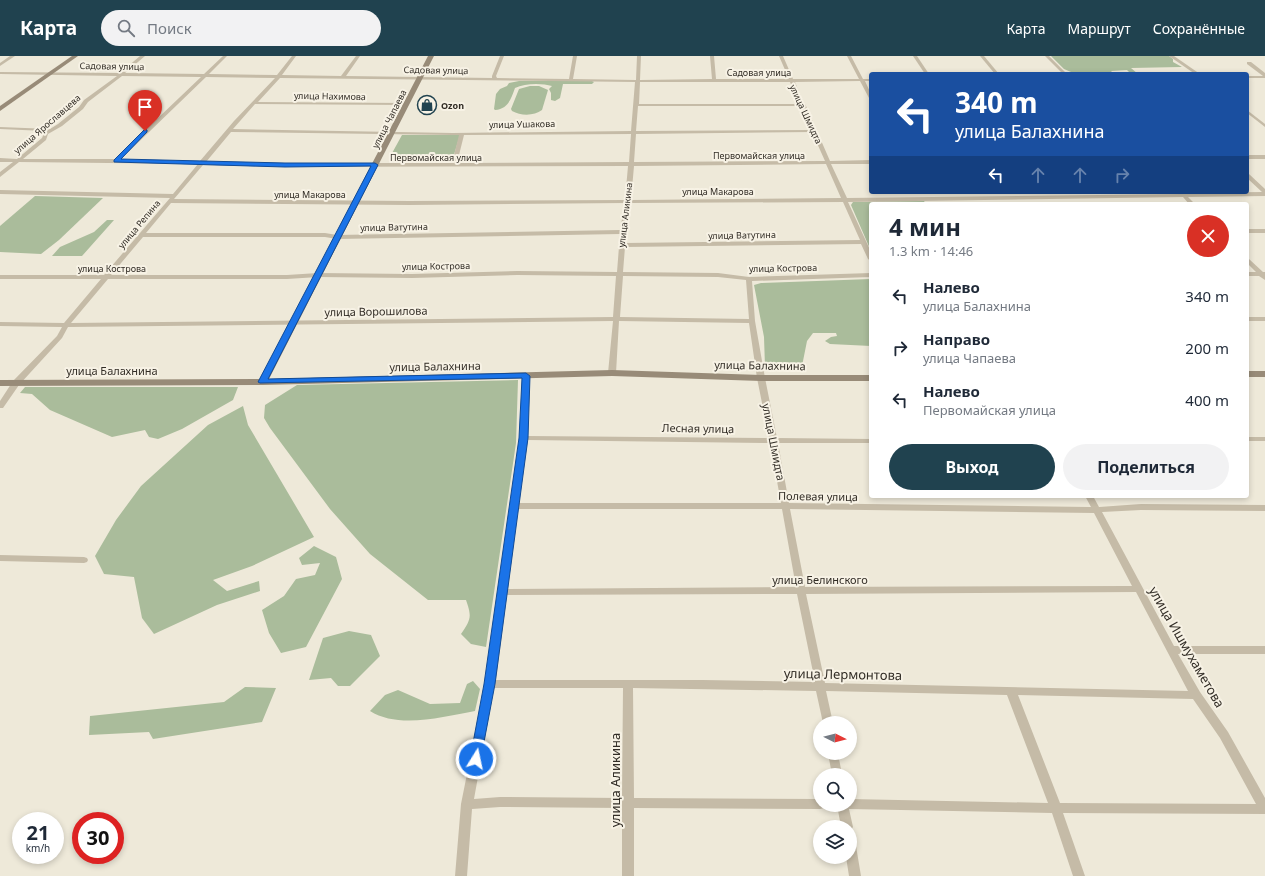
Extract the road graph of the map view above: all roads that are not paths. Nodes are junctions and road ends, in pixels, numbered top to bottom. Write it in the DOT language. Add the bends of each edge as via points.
graph roads {
  1 [pos="13,56"];
  2 [pos="75,56"];
  3 [pos="143,56"];
  4 [pos="225,56"];
  5 [pos="294,56"];
  6 [pos="358,56"];
  7 [pos="431,56"];
  8 [pos="502,56"];
  9 [pos="575,56"];
  10 [pos="639,56"];
  11 [pos="712,56"];
  12 [pos="781,56"];
  13 [pos="849,56"];
  14 [pos="916,56"];
  15 [pos="982,56"];
  16 [pos="1047,56"];
  17 [pos="1171,56"];
  18 [pos="1249,64"];
  19 [pos="0,65"];
  20 [pos="926,72"];
  21 [pos="995,72"];
  22 [pos="1063,72"];
  23 [pos="1195,72"];
  24 [pos="0,73"];
  25 [pos="52,74"];
  26 [pos="122,74"];
  27 [pos="205,75"];
  28 [pos="279,76"];
  29 [pos="1265,76"];
  30 [pos="1249,77"];
  31 [pos="342,78"];
  32 [pos="420,78"];
  33 [pos="571,79"];
  34 [pos="495,80"];
  35 [pos="714,80"];
  36 [pos="791,80"];
  37 [pos="861,80"];
  38 [pos="869,80"];
  39 [pos="637,81"];
  40 [pos="869,94"];
  41 [pos="254,103"];
  42 [pos="406,104"];
  43 [pos="636,105"];
  44 [pos="804,105"];
  45 [pos="0,109"];
  46 [pos="1249,114"];
  47 [pos="1265,126"];
  48 [pos="0,128"];
  49 [pos="51,130"];
  50 [pos="229,130"];
  51 [pos="814,131"];
  52 [pos="634,132"];
  53 [pos="391,133"];
  54 [pos="462,133"];
  55 [pos="1249,157"];
  56 [pos="1265,157"];
  57 [pos="0,160"];
  58 [pos="18,160"];
  59 [pos="116,161"];
  60 [pos="869,162"];
  61 [pos="203,163"];
  62 [pos="829,163"];
  63 [pos="631,164"];
  64 [pos="375,165"];
  65 [pos="454,165"];
  66 [pos="0,175"];
  67 [pos="1249,177"];
  68 [pos="0,192"];
  69 [pos="1249,193"];
  70 [pos="1265,193"];
  71 [pos="1012,194"];
  72 [pos="1098,194"];
  73 [pos="1182,194"];
  74 [pos="1101,197"];
  75 [pos="172,198"];
  76 [pos="1015,198"];
  77 [pos="628,200"];
  78 [pos="845,200"];
  79 [pos="931,201"];
  80 [pos="1018,202"];
  81 [pos="1190,202"];
  82 [pos="355,203"];
  83 [pos="1249,231"];
  84 [pos="1265,231"];
  85 [pos="622,232"];
  86 [pos="142,235"];
  87 [pos="337,237"];
  88 [pos="863,242"];
  89 [pos="622,245"];
  90 [pos="869,255"];
  91 [pos="1249,262"];
  92 [pos="1249,274"];
  93 [pos="318,275"];
  94 [pos="619,275"];
  95 [pos="869,275"];
  96 [pos="1264,275"];
  97 [pos="107,276"];
  98 [pos="0,277"];
  99 [pos="749,279"];
  100 [pos="616,318"];
  101 [pos="1249,319"];
  102 [pos="1265,319"];
  103 [pos="752,321"];
  104 [pos="294,322"];
  105 [pos="0,324"];
  106 [pos="66,325"];
  107 [pos="612,373"];
  108 [pos="1249,374"];
  109 [pos="1265,374"];
  110 [pos="526,376"];
  111 [pos="761,378"];
  112 [pos="869,378"];
  113 [pos="263,382"];
  114 [pos="0,383"];
  115 [pos="16,383"];
  116 [pos="0,406"];
  117 [pos="524,438"];
  118 [pos="1265,438"];
  119 [pos="1249,439"];
  120 [pos="774,441"];
  121 [pos="869,441"];
  122 [pos="1090,498"];
  123 [pos="514,506"];
  124 [pos="786,506"];
  125 [pos="1265,508"];
  126 [pos="1095,510"];
  127 [pos="0,558"];
  128 [pos="84,560"];
  129 [pos="1139,589"];
  130 [pos="502,592"];
  131 [pos="801,592"];
  132 [pos="1171,650"];
  133 [pos="1265,650"];
  134 [pos="490,684"];
  135 [pos="628,684"];
  136 [pos="821,686"];
  137 [pos="1011,690"];
  138 [pos="1196,695"];
  139 [pos="827,716"];
  140 [pos="467,804"];
  141 [pos="629,804"];
  142 [pos="813,804"];
  143 [pos="857,804"];
  144 [pos="1056,808"];
  145 [pos="1265,809"];
  146 [pos="853,864"];
  147 [pos="461,876"];
  148 [pos="628,876"];
  149 [pos="855,876"];
  150 [pos="1079,876"];
  1 -- 19 [label="street"];
  2 -- 25 [label="street"];
  3 -- 26 [label="street, улица Ярославцева"];
  4 -- 27 [label="street"];
  5 -- 28 [label="street, улица Репина"];
  6 -- 31 [label="street"];
  7 -- 32 [label="street, улица Чапаева"];
  8 -- 34 [label="street" via="494,76"];
  9 -- 33 [label="street"];
  10 -- 39 [label="street, улица Аликина"];
  11 -- 35 [label="street"];
  12 -- 36 [label="street, улица Шмидта"];
  13 -- 37 [label="street"];
  14 -- 20 [label="street"];
  15 -- 21 [label="street"];
  16 -- 22 [label="street"];
  17 -- 23 [label="street"];
  18 -- 29 [label="street"];
  24 -- 25 [label="street, Садовая улица"];
  25 -- 26 [label="street, Садовая улица"];
  25 -- 45 [label="street"];
  26 -- 27 [label="street, Садовая улица"];
  26 -- 49 [label="street, улица Ярославцева"];
  27 -- 28 [label="street, Садовая улица"];
  27 -- 59 [label="street"];
  28 -- 31 [label="street, Садовая улица"];
  28 -- 41 [label="street, улица Репина"];
  29 -- 30 [label="street"];
  31 -- 32 [label="street, Садовая улица"];
  32 -- 34 [label="street, Садовая улица"];
  32 -- 42 [label="street, улица Чапаева"];
  33 -- 34 [label="street, Садовая улица"];
  33 -- 39 [label="street, Садовая улица"];
  35 -- 36 [label="street, Садовая улица"];
  35 -- 39 [label="street, Садовая улица"];
  36 -- 37 [label="street, Садовая улица"];
  36 -- 44 [label="street, улица Шмидта"];
  37 -- 38 [label="street, Садовая улица"];
  37 -- 40 [label="street"];
  39 -- 43 [label="street, улица Аликина"];
  41 -- 42 [label="street, улица Нахимова"];
  41 -- 50 [label="street, улица Репина"];
  42 -- 53 [label="street, улица Чапаева"];
  43 -- 44 [label="street"];
  43 -- 52 [label="street, улица Аликина"];
  44 -- 51 [label="street, улица Шмидта"];
  46 -- 47 [label="street"];
  48 -- 49 [label="street"];
  49 -- 58 [label="street, улица Ярославцева"];
  50 -- 53 [label="street, улица Ушакова"];
  50 -- 61 [label="street, улица Репина"];
  51 -- 52 [label="street, улица Ушакова"];
  51 -- 62 [label="street, улица Шмидта"];
  52 -- 54 [label="street, улица Ушакова"];
  52 -- 63 [label="street, улица Аликина"];
  53 -- 54 [label="street, улица Ушакова"];
  53 -- 64 [label="street, улица Чапаева"];
  54 -- 65 [label="street"];
  55 -- 56 [label="street"];
  57 -- 58 [label="street, Первомайская улица"];
  58 -- 59 [label="street, Первомайская улица"];
  58 -- 66 [label="street, улица Ярославцева"];
  59 -- 61 [label="street, Первомайская улица"];
  60 -- 62 [label="street, Первомайская улица"];
  61 -- 64 [label="street, Первомайская улица"];
  61 -- 75 [label="street, улица Репина"];
  62 -- 63 [label="street, Первомайская улица"];
  62 -- 78 [label="street, улица Шмидта"];
  63 -- 65 [label="street, Первомайская улица"];
  63 -- 77 [label="street, улица Аликина"];
  64 -- 65 [label="street, Первомайская улица"];
  64 -- 82 [label="street, улица Чапаева"];
  67 -- 70 [label="street"];
  68 -- 75 [label="street, улица Макарова"];
  69 -- 70 [label="street, улица Макарова"];
  71 -- 76 [label="street"];
  72 -- 74 [label="street"];
  73 -- 74 [label="street, улица Макарова"];
  73 -- 81 [label="street"];
  74 -- 76 [label="street, улица Макарова"];
  75 -- 82 [label="street, улица Макарова"];
  75 -- 86 [label="street, улица Репина"];
  76 -- 79 [label="street, улица Макарова"];
  76 -- 80 [label="street"];
  77 -- 78 [label="street, улица Макарова"];
  77 -- 82 [label="street, улица Макарова"];
  77 -- 85 [label="street, улица Аликина"];
  78 -- 79 [label="street, улица Макарова"];
  78 -- 88 [label="street, улица Шмидта"];
  82 -- 87 [label="street, улица Чапаева"];
  83 -- 84 [label="street"];
  85 -- 87 [label="street, улица Ватутина"];
  85 -- 89 [label="street, улица Аликина"];
  86 -- 87 [label="street, улица Ватутина"];
  86 -- 97 [label="street, улица Репина"];
  87 -- 93 [label="street, улица Чапаева"];
  88 -- 89 [label="street, улица Ватутина"];
  88 -- 90 [label="street, улица Шмидта"];
  89 -- 94 [label="street, улица Аликина"];
  91 -- 96 [label="street"];
  92 -- 96 [label="street"];
  93 -- 94 [label="street, улица Кострова"];
  93 -- 97 [label="street, улица Кострова"];
  93 -- 104 [label="street, улица Чапаева"];
  94 -- 99 [label="street, улица Кострова" via="718,275"];
  94 -- 100 [label="street, улица Аликина"];
  95 -- 99 [label="street, улица Кострова"];
  97 -- 98 [label="street, улица Кострова"];
  97 -- 106 [label="street, улица Репина"];
  99 -- 103 [label="street, улица Шмидта"];
  100 -- 103 [label="street, улица Ворошилова"];
  100 -- 104 [label="street, улица Ворошилова"];
  100 -- 107 [label="street, улица Аликина"];
  101 -- 102 [label="street"];
  103 -- 111 [label="street, улица Шмидта"];
  104 -- 106 [label="street, улица Ворошилова"];
  104 -- 113 [label="street, улица Чапаева"];
  105 -- 106 [label="street, улица Ворошилова"];
  106 -- 115 [label="street, улица Репина" via="60,337"];
  107 -- 110 [label="street, улица Балахнина"];
  107 -- 111 [label="street, улица Балахнина"];
  108 -- 109 [label="street"];
  110 -- 113 [label="street, улица Балахнина"];
  110 -- 117 [label="street"];
  111 -- 112 [label="street, улица Балахнина"];
  111 -- 120 [label="street, улица Шмидта"];
  113 -- 115 [label="street, улица Балахнина"];
  114 -- 115 [label="street, улица Балахнина"];
  115 -- 116 [label="street, улица Репина"];
  117 -- 120 [label="street, Лесная улица" via="700,438"];
  117 -- 123 [label="street"];
  118 -- 119 [label="street"];
  120 -- 121 [label="street, Лесная улица"];
  120 -- 124 [label="street, улица Шмидта"];
  122 -- 126 [label="street, улица Ишмухаметова"];
  123 -- 124 [label="street, Полевая улица"];
  123 -- 130 [label="street"];
  124 -- 126 [label="street, Полевая улица"];
  124 -- 131 [label="street, улица Шмидта"];
  125 -- 126 [label="street, Полевая улица" via="1141,507"];
  126 -- 129 [label="street, улица Ишмухаметова"];
  127 -- 128 [label="street"];
  129 -- 131 [label="street, улица Белинского"];
  129 -- 132 [label="street, улица Ишмухаметова"];
  130 -- 131 [label="street, улица Белинского"];
  130 -- 134 [label="street"];
  131 -- 136 [label="street, улица Шмидта"];
  132 -- 133 [label="street"];
  132 -- 138 [label="street, улица Ишмухаметова"];
  134 -- 135 [label="street, улица Лермонтова"];
  134 -- 140 [label="street"];
  135 -- 136 [label="street, улица Лермонтова"];
  135 -- 141 [label="street, улица Аликина"];
  136 -- 137 [label="street, улица Лермонтова"];
  136 -- 139 [label="street, улица Шмидта"];
  137 -- 138 [label="street, улица Лермонтова"];
  137 -- 144 [label="street"];
  138 -- 145 [label="street, улица Ишмухаметова" via="1224,735"];
  140 -- 141 [label="street"];
  140 -- 147 [label="street"];
  141 -- 142 [label="street"];
  141 -- 148 [label="street, улица Аликина"];
  143 -- 144 [label="street"];
  144 -- 145 [label="street"];
  144 -- 150 [label="street"];
  146 -- 149 [label="street"];
}
